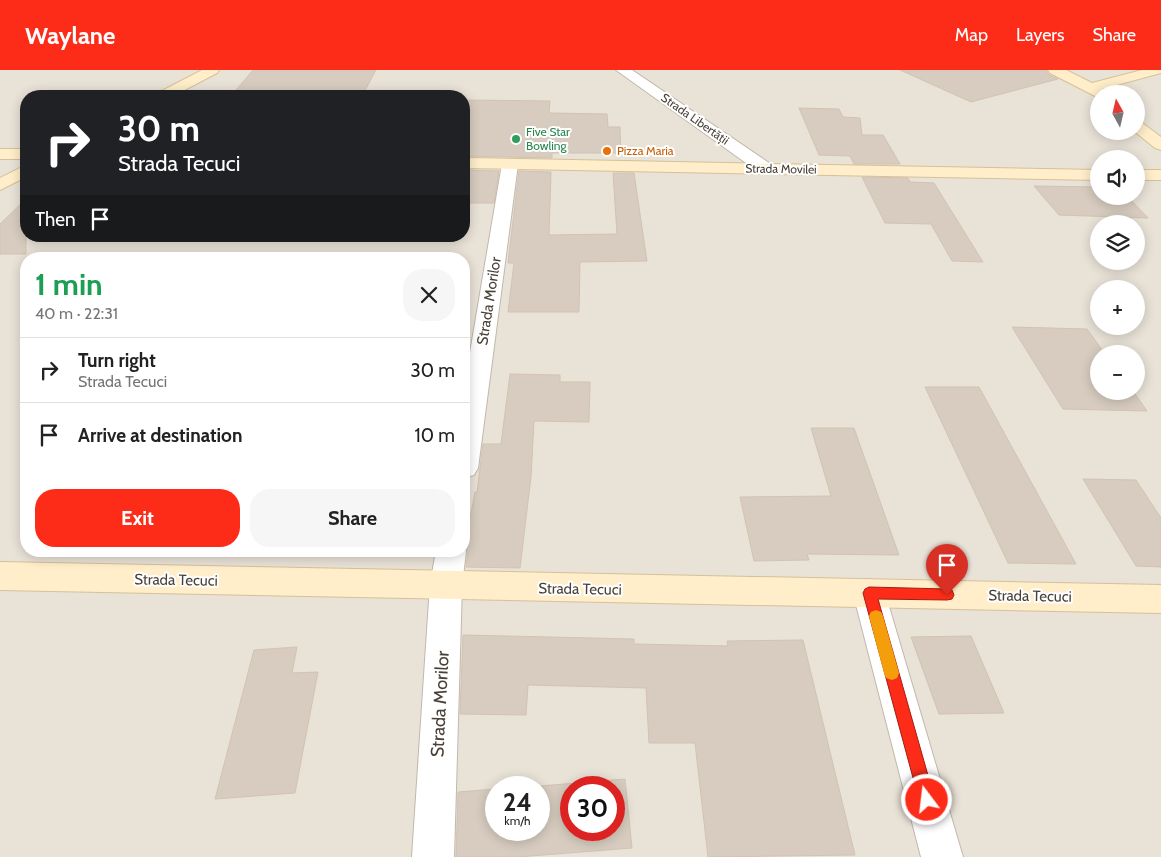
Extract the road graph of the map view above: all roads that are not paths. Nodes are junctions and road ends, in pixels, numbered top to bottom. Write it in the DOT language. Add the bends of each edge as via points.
graph roads {
  1 [pos="212,70"];
  2 [pos="623,70"];
  3 [pos="1055,70"];
  4 [pos="1156,70"];
  5 [pos="1112,85"];
  6 [pos="1090,88"];
  7 [pos="174,90"];
  8 [pos="1145,132"];
  9 [pos="1161,145"];
  10 [pos="0,154"];
  11 [pos="20,154"];
  12 [pos="470,163"];
  13 [pos="510,164"];
  14 [pos="766,169"];
  15 [pos="20,173"];
  16 [pos="1090,175"];
  17 [pos="1145,175"];
  18 [pos="1161,175"];
  19 [pos="0,185"];
  20 [pos="470,428"];
  21 [pos="448,568"];
  22 [pos="0,576"];
  23 [pos="869,593"];
  24 [pos="1161,600"];
  25 [pos="433,857"];
  26 [pos="942,857"];
  1 -- 7 [label="street"];
  2 -- 14 [label="street, Strada Libertății"];
  3 -- 6 [label="street"];
  4 -- 5 [label="street"];
  8 -- 9 [label="street"];
  10 -- 11 [label="street"];
  12 -- 13 [label="street, Strada Movilei"];
  13 -- 14 [label="street, Strada Movilei"];
  13 -- 20 [label="street, Strada Morilor"];
  14 -- 16 [label="street, Strada Movilei"];
  15 -- 19 [label="street"];
  17 -- 18 [label="street"];
  21 -- 22 [label="street, Strada Tecuci"];
  21 -- 23 [label="street, Strada Tecuci"];
  21 -- 25 [label="street, Strada Morilor"];
  23 -- 24 [label="street, Strada Tecuci"];
  23 -- 26 [label="street"];
}
